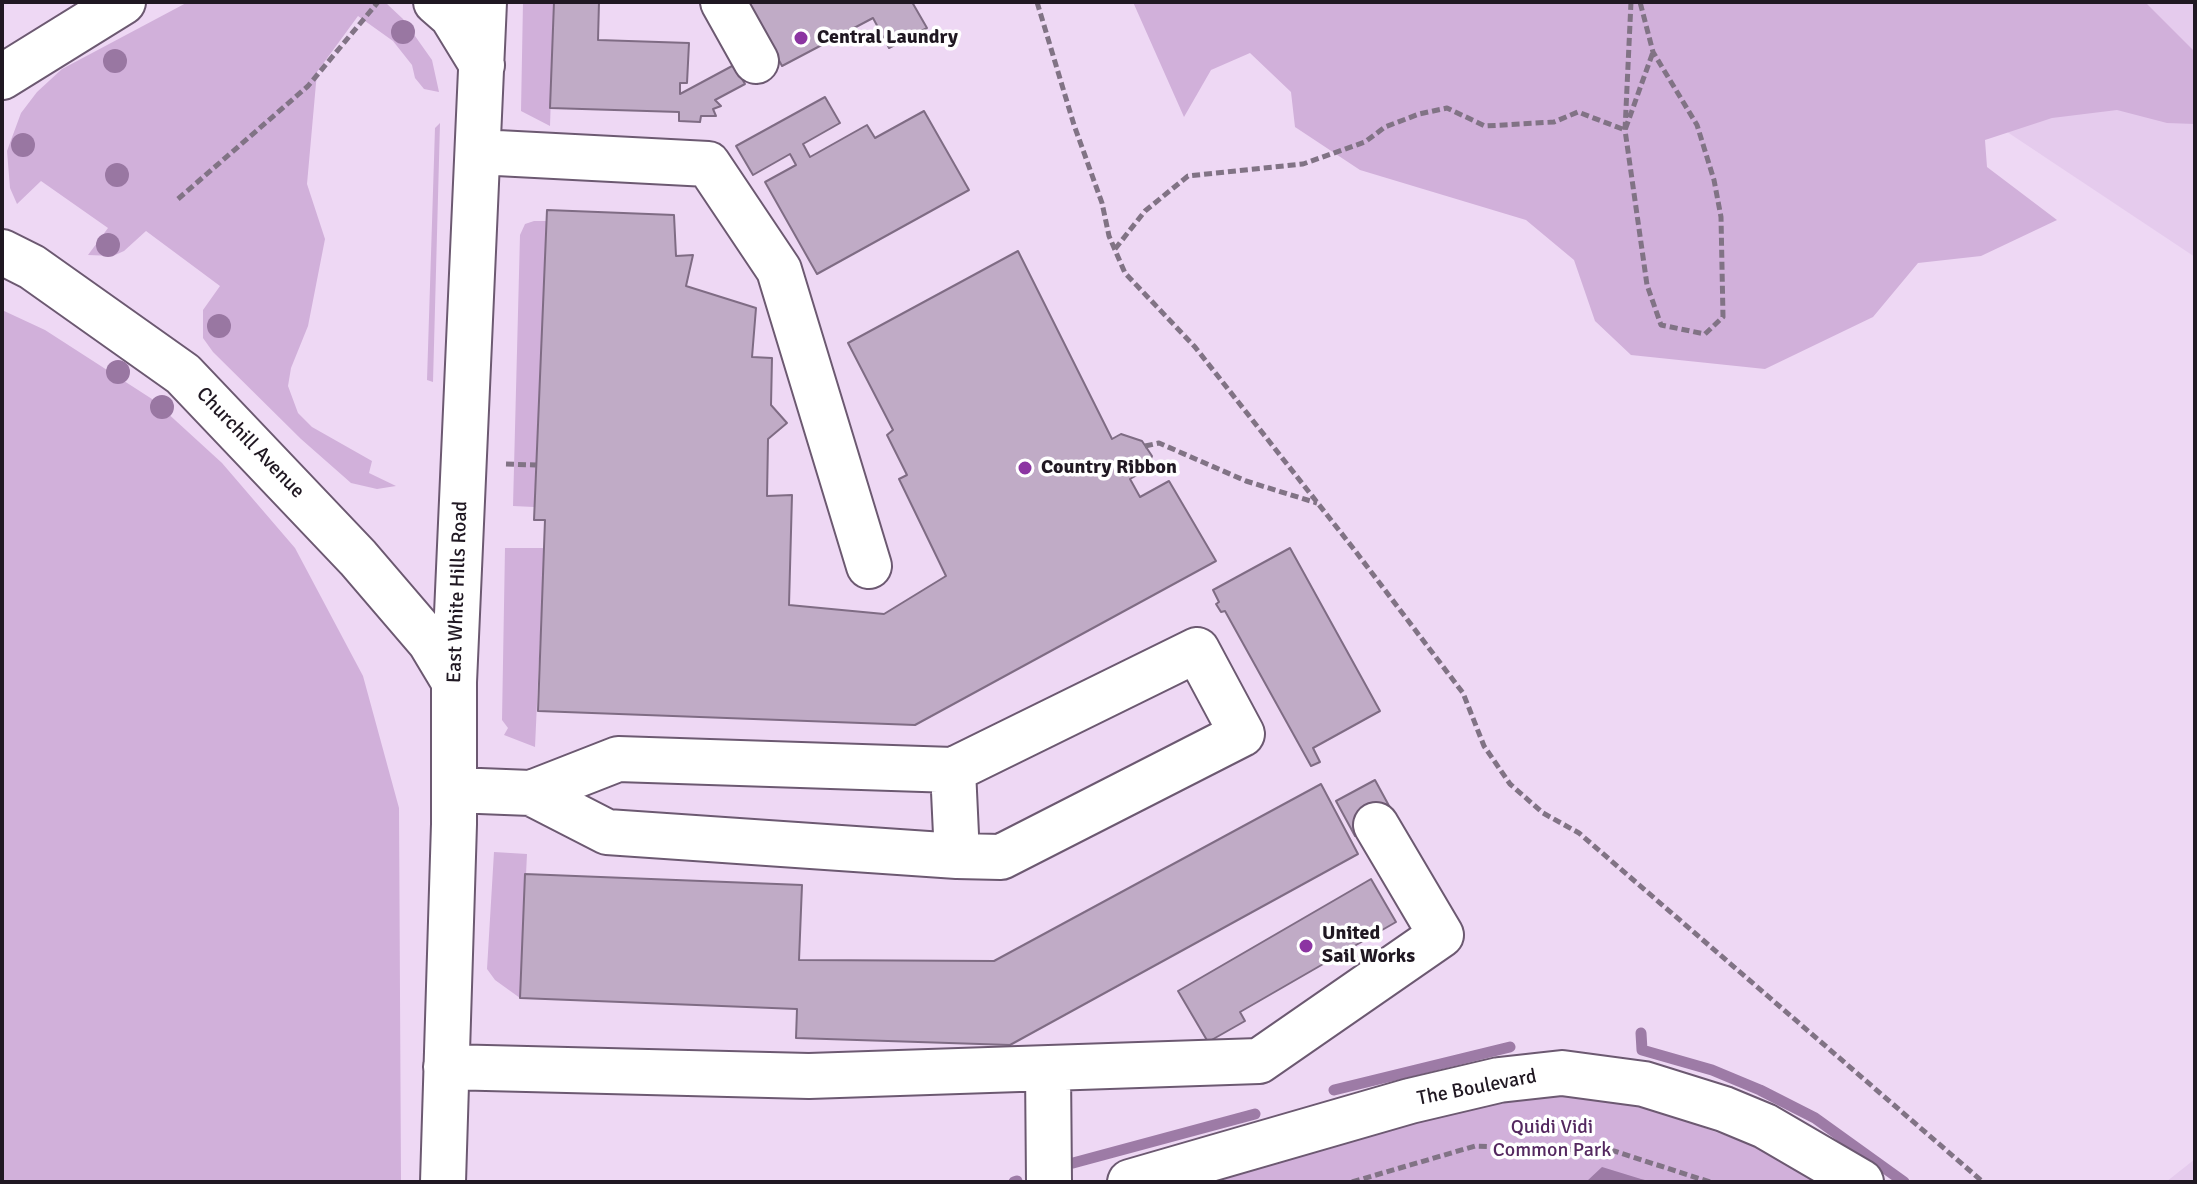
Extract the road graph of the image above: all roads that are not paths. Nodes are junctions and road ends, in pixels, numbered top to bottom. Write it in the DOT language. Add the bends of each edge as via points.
graph roads {
  1 [pos="123,2"];
  2 [pos="436,2"];
  3 [pos="484,2"];
  4 [pos="723,2"];
  5 [pos="76,30"];
  6 [pos="2,55"];
  7 [pos="756,61"];
  8 [pos="482,65"];
  9 [pos="2,77"];
  10 [pos="478,152"];
  11 [pos="2,232"];
  12 [pos="17,259"];
  13 [pos="869,566"];
  14 [pos="454,682"];
  15 [pos="953,770"];
  16 [pos="454,790"];
  17 [pos="531,793"];
  18 [pos="1376,825"];
  19 [pos="957,856"];
  20 [pos="446,1067"];
  21 [pos="1048,1069"];
  22 [pos="443,1182"];
  23 [pos="1049,1182"];
  24 [pos="1130,1182"];
  25 [pos="1861,1182"];
  1 -- 5 [label="street"];
  2 -- 8 [label="street" via="452,16"];
  3 -- 8 [label="street, East White Hills Road"];
  4 -- 7 [label="street"];
  5 -- 6 [label="street"];
  5 -- 9 [label="street"];
  8 -- 10 [label="street, East White Hills Road"];
  10 -- 13 [label="street" via="708,164 779,270"];
  10 -- 14 [label="street, East White Hills Road"];
  11 -- 12 [label="street, Churchill Avenue"];
  12 -- 14 [label="street, Churchill Avenue" via="183,374 358,558 430,642"];
  14 -- 16 [label="street, East White Hills Road"];
  15 -- 17 [label="street" via="618,759"];
  15 -- 19 [label="street"];
  15 -- 19 [label="street" via="1197,650 1242,734 1001,857"];
  16 -- 17 [label="street"];
  16 -- 20 [label="street, East White Hills Road"];
  17 -- 19 [label="street" via="607,832"];
  18 -- 21 [label="street" via="1441,935 1259,1061"];
  20 -- 21 [label="street" via="809,1076"];
  20 -- 22 [label="street, East White Hills Road"];
  21 -- 23 [label="street"];
  24 -- 25 [label="street, The Boulevard" via="1410,1101 1499,1080 1562,1073 1644,1084 1724,1109 1765,1126"];
}
